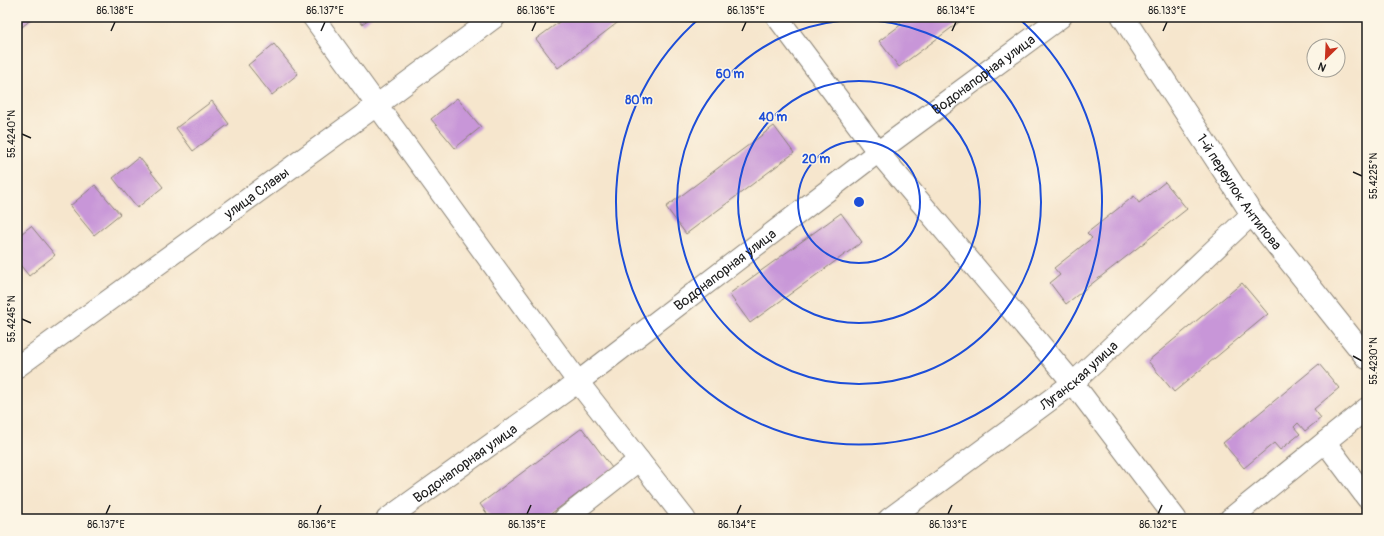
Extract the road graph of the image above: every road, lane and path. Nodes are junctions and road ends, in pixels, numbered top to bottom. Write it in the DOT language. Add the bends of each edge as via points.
graph roads {
  1 [pos="313,17"];
  2 [pos="495,17"];
  3 [pos="777,17"];
  4 [pos="1061,17"];
  5 [pos="1123,17"];
  6 [pos="377,105"];
  7 [pos="878,152"];
  8 [pos="1252,214"];
  9 [pos="1367,358"];
  10 [pos="17,367"];
  11 [pos="578,382"];
  12 [pos="1073,383"];
  13 [pos="1367,408"];
  14 [pos="1325,442"];
  15 [pos="639,460"];
  16 [pos="1367,498"];
  17 [pos="387,519"];
  18 [pos="564,519"];
  19 [pos="685,519"];
  20 [pos="889,519"];
  21 [pos="1176,519"];
  22 [pos="1230,519"];
  1 -- 6 [label="street"];
  2 -- 6 [label="street, улица Славы"];
  3 -- 7 [label="street"];
  4 -- 7 [label="street, Водонапорная улица"];
  5 -- 8 [label="main road, 1-й переулок Антипова"];
  6 -- 10 [label="street, улица Славы"];
  6 -- 11 [label="street"];
  7 -- 11 [label="street, Водонапорная улица"];
  7 -- 12 [label="street"];
  8 -- 9 [label="main road, 1-й переулок Антипова"];
  8 -- 12 [label="street, Луганская улица"];
  11 -- 15 [label="street"];
  11 -- 17 [label="street, Водонапорная улица"];
  12 -- 20 [label="street, Луганская улица"];
  12 -- 21 [label="street"];
  13 -- 14 [label="street"];
  14 -- 16 [label="street"];
  14 -- 22 [label="street"];
  15 -- 18 [label="street"];
  15 -- 19 [label="street"];
}
